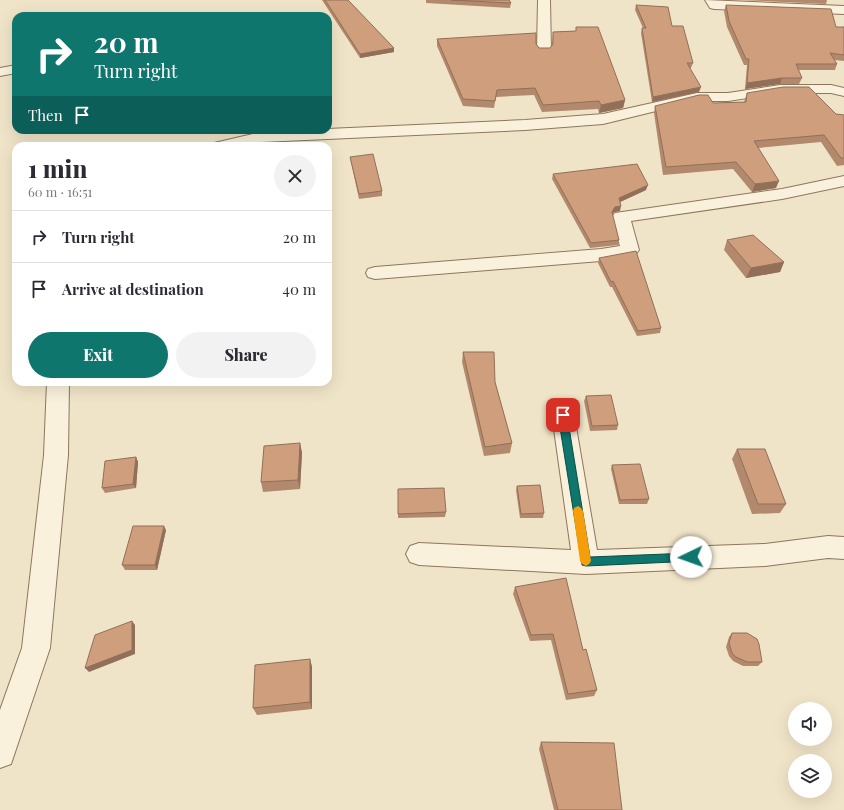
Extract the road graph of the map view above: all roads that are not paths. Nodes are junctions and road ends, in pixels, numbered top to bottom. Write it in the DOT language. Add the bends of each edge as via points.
graph roads {
  1 [pos="544,0"];
  2 [pos="711,0"];
  3 [pos="844,10"];
  4 [pos="544,51"];
  5 [pos="12,70"];
  6 [pos="0,72"];
  7 [pos="844,92"];
  8 [pos="224,140"];
  9 [pos="844,181"];
  10 [pos="375,273"];
  11 [pos="58,386"];
  12 [pos="563,415"];
  13 [pos="844,548"];
  14 [pos="419,554"];
  15 [pos="586,562"];
  16 [pos="0,753"];
  1 -- 4 [label="street"];
  2 -- 3 [label="street" via="714,5"];
  5 -- 6 [label="street"];
  7 -- 8 [label="street" via="831,89 780,89 728,97 697,97 603,119 525,126"];
  9 -- 10 [label="street" via="782,194 621,217 630,250 601,255"];
  11 -- 16 [label="street" via="56,455 36,648"];
  12 -- 15 [label="street"];
  13 -- 15 [label="street" via="828,547 765,555"];
  14 -- 15 [label="street"];
}
